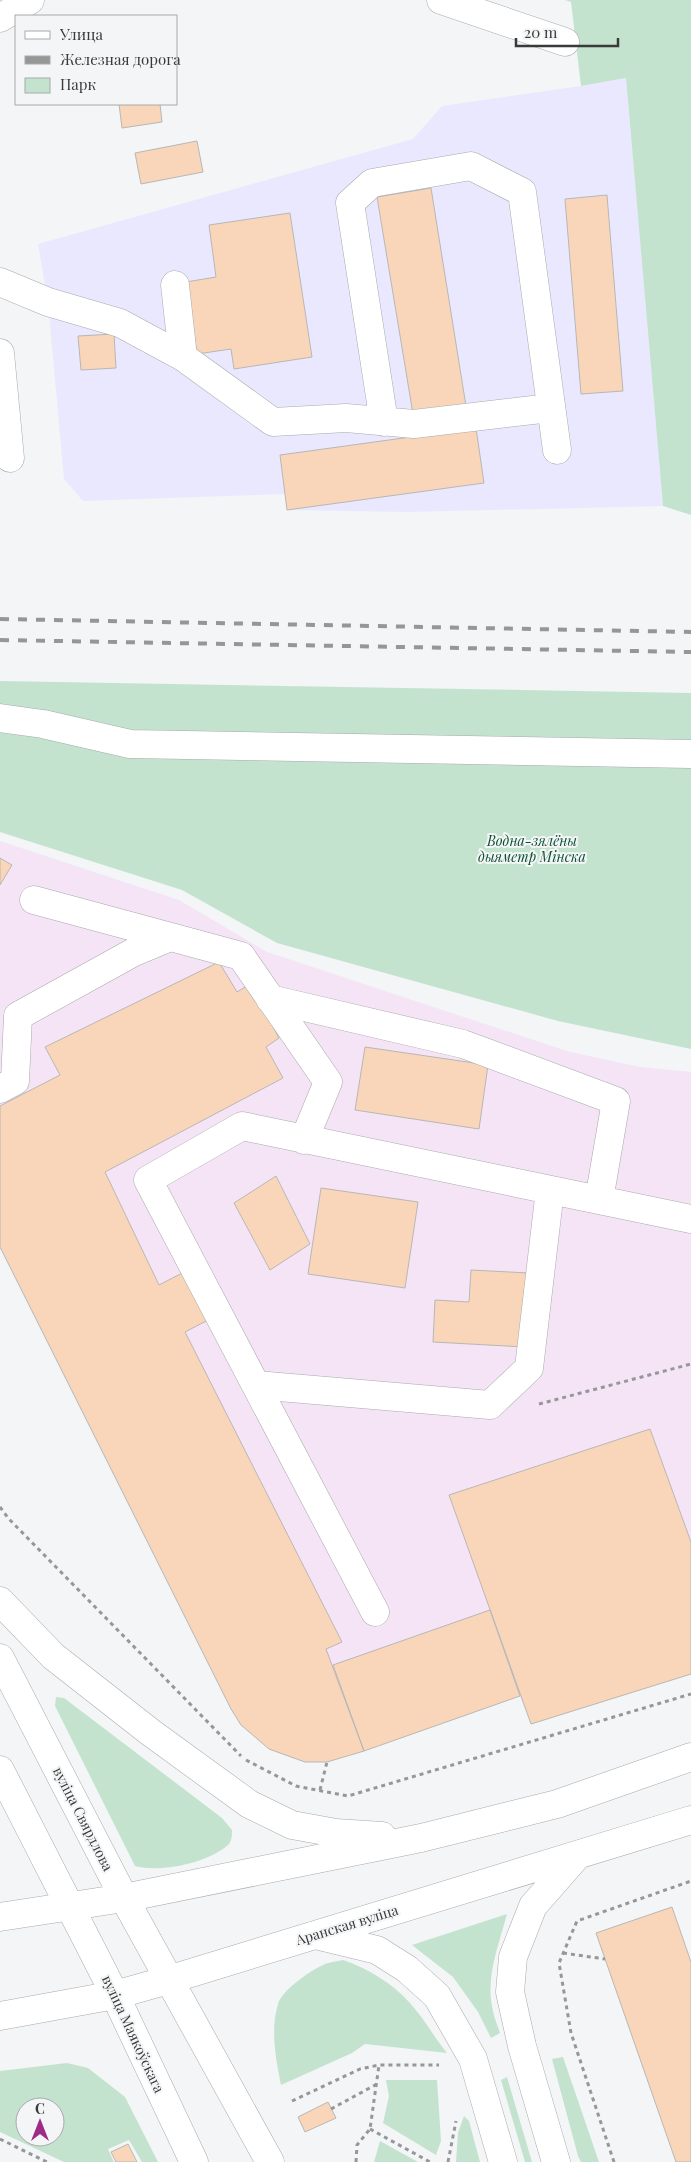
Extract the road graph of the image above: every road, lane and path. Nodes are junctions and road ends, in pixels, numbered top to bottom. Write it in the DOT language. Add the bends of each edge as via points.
graph roads {
  1 [pos="30,0"];
  2 [pos="441,0"];
  3 [pos="0,18"];
  4 [pos="565,42"];
  5 [pos="0,282"];
  6 [pos="175,285"];
  7 [pos="0,353"];
  8 [pos="183,357"];
  9 [pos="550,408"];
  10 [pos="384,422"];
  11 [pos="557,450"];
  12 [pos="10,458"];
  13 [pos="0,718"];
  14 [pos="691,754"];
  15 [pos="34,900"];
  16 [pos="170,937"];
  17 [pos="270,999"];
  18 [pos="0,1089"];
  19 [pos="304,1140"];
  20 [pos="550,1190"];
  21 [pos="599,1200"];
  22 [pos="691,1219"];
  23 [pos="691,1364"];
  24 [pos="256,1385"];
  25 [pos="536,1395"];
  26 [pos="0,1507"];
  27 [pos="0,1601"];
  28 [pos="375,1612"];
  29 [pos="0,1658"];
  30 [pos="691,1694"];
  31 [pos="691,1758"];
  32 [pos="327,1762"];
  33 [pos="0,1770"];
  34 [pos="320,1790"];
  35 [pos="691,1820"];
  36 [pos="421,1838"];
  37 [pos="576,1857"];
  38 [pos="691,1881"];
  39 [pos="124,1898"];
  40 [pos="71,1907"];
  41 [pos="0,1917"];
  42 [pos="314,1935"];
  43 [pos="563,1954"];
  44 [pos="605,1959"];
  45 [pos="168,1980"];
  46 [pos="115,1995"];
  47 [pos="0,2016"];
  48 [pos="380,2065"];
  49 [pos="443,2065"];
  50 [pos="378,2084"];
  51 [pos="292,2101"];
  52 [pos="331,2109"];
  53 [pos="370,2129"];
  54 [pos="0,2139"];
  55 [pos="47,2162"];
  56 [pos="194,2162"];
  57 [pos="270,2162"];
  58 [pos="356,2162"];
  59 [pos="430,2162"];
  60 [pos="503,2162"];
  61 [pos="556,2162"];
  62 [pos="614,2162"];
  1 -- 3 [label="main road"];
  2 -- 4 [label="main road"];
  5 -- 8 [label="main road" via="48,302 120,323"];
  6 -- 8 [label="main road"];
  7 -- 12 [label="main road"];
  8 -- 10 [label="main road" via="273,422 346,418"];
  9 -- 10 [label="main road" via="414,424"];
  9 -- 10 [label="main road" via="522,192 470,166 372,183 350,203"];
  9 -- 11 [label="main road"];
  13 -- 14 [label="main road" via="43,724 130,744"];
  15 -- 16 [label="main road"];
  16 -- 17 [label="main road" via="241,956"];
  16 -- 18 [label="main road" via="134,952 18,1016 15,1081"];
  17 -- 19 [label="main road" via="328,1082"];
  17 -- 21 [label="main road" via="463,1044 616,1101"];
  19 -- 20 [label="main road"];
  19 -- 24 [label="main road" via="242,1126 148,1180"];
  20 -- 21 [label="main road"];
  20 -- 24 [label="main road" via="529,1368 490,1405"];
  21 -- 22 [label="main road"];
  23 -- 25 [label="path" via="536,1404"];
  24 -- 28 [label="main road"];
  26 -- 34 [label="path" via="243,1759 296,1786"];
  27 -- 36 [label="main road" via="54,1656 249,1804 292,1824 310,1828 336,1833"];
  29 -- 39 [label="main road, вуліца Свярдлова"];
  30 -- 34 [label="path" via="348,1796"];
  31 -- 36 [label="main road" via="556,1804"];
  32 -- 34 [label="path"];
  33 -- 40 [label="main road"];
  35 -- 37 [label="main road, Аранская вуліца"];
  36 -- 39 [label="main road"];
  37 -- 42 [label="main road, Аранская вуліца"];
  37 -- 61 [label="main road" via="533,1906 513,1957 510,1992 522,2046"];
  38 -- 43 [label="path" via="576,1921"];
  39 -- 40 [label="main road"];
  39 -- 45 [label="main road, вуліца Свярдлова"];
  40 -- 41 [label="main road"];
  40 -- 46 [label="main road, вуліца Маякоўскага"];
  42 -- 45 [label="main road, Аранская вуліца"];
  42 -- 60 [label="main road" via="377,1950 407,1969 437,1996 473,2060"];
  43 -- 44 [label="path"];
  43 -- 62 [label="path" via="559,1963 571,2032"];
  45 -- 46 [label="main road, Аранская вуліца"];
  45 -- 57 [label="main road"];
  46 -- 47 [label="main road, Аранская вуліца"];
  46 -- 56 [label="main road, вуліца Маякоўскага"];
  48 -- 49 [label="path"];
  48 -- 50 [label="path"];
  48 -- 51 [label="path" via="360,2069"];
  50 -- 52 [label="path"];
  50 -- 53 [label="path"];
  53 -- 58 [label="path" via="358,2146"];
  53 -- 59 [label="path"];
  54 -- 55 [label="path"];
}
